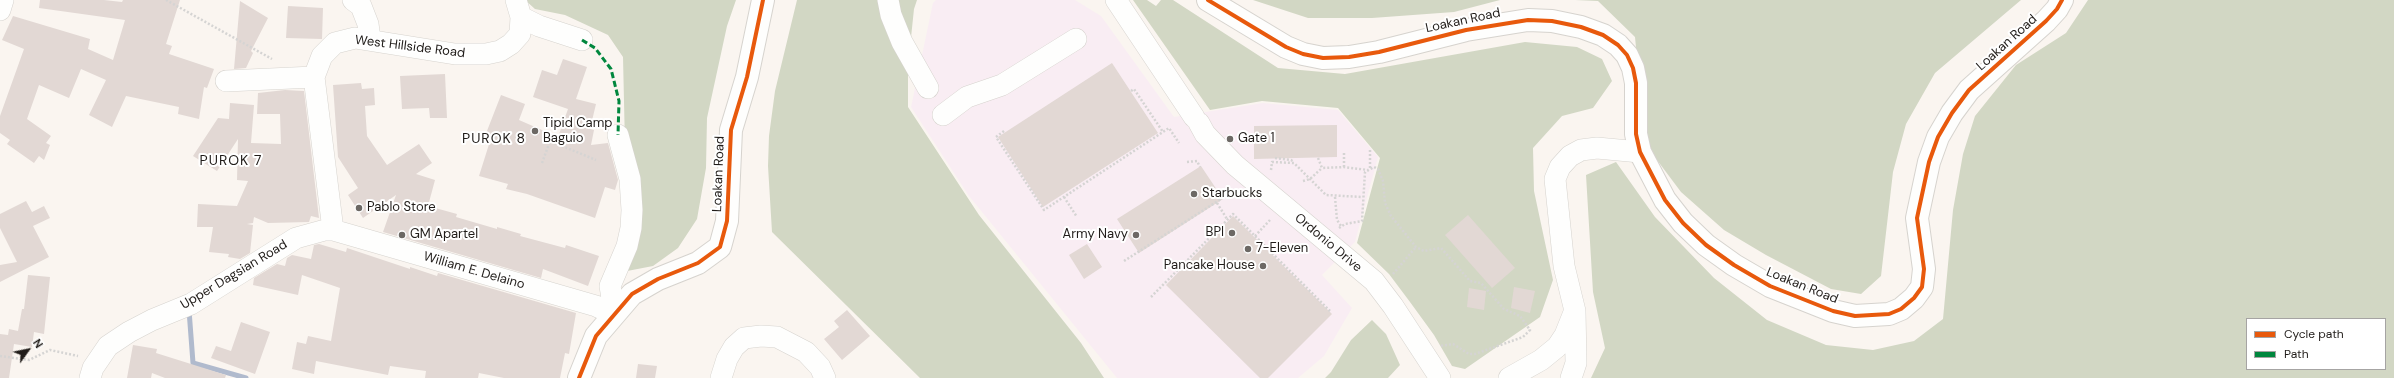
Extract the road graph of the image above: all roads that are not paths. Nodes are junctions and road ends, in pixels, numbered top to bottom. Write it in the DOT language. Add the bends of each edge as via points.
graph roads {
  1 [pos="3,0"];
  2 [pos="353,0"];
  3 [pos="763,0"];
  4 [pos="888,0"];
  5 [pos="1116,0"];
  6 [pos="1208,0"];
  7 [pos="2062,0"];
  8 [pos="519,8"];
  9 [pos="0,10"];
  10 [pos="1076,39"];
  11 [pos="370,40"];
  12 [pos="582,40"];
  13 [pos="314,77"];
  14 [pos="226,81"];
  15 [pos="928,88"];
  16 [pos="943,115"];
  17 [pos="618,135"];
  18 [pos="1640,152"];
  19 [pos="333,230"];
  20 [pos="616,311"];
  21 [pos="1575,311"];
  22 [pos="90,378"];
  23 [pos="579,378"];
  24 [pos="721,378"];
  25 [pos="825,378"];
  26 [pos="1440,378"];
  27 [pos="1509,378"];
  28 [pos="1571,378"];
  1 -- 9 [label="street"];
  2 -- 11 [label="street" via="361,6 368,24"];
  3 -- 20 [label="main road, Loakan Road" via="747,77 731,130 728,221 720,247 698,263 646,285"];
  4 -- 15 [label="street" via="902,42"];
  5 -- 26 [label="street, Ordonio Drive" via="1206,134 1235,166 1374,281"];
  6 -- 18 [label="main road, Loakan Road" via="1286,47 1323,58 1379,52 1460,31 1528,20 1566,24 1604,35 1627,55 1633,68 1636,83 1636,134"];
  7 -- 18 [label="main road, Loakan Road" via="2057,10 2046,21 1970,90 1938,136 1929,162 1917,218 1924,269 1922,287 1914,298 1888,314 1856,316 1833,311 1770,286 1734,265 1706,245 1684,223 1665,200"];
  8 -- 11 [label="street, West Hillside Road" via="520,34 500,51 486,54 455,54"];
  8 -- 12 [label="street" via="539,26"];
  10 -- 16 [label="street" via="1002,85 967,97"];
  11 -- 13 [label="street, West Hillside Road" via="344,39 335,43 322,56"];
  13 -- 14 [label="street"];
  13 -- 19 [label="street, West Hillside Road"];
  17 -- 20 [label="street" via="630,179 632,210 627,246 610,286"];
  18 -- 21 [label="street" via="1597,148 1581,150 1570,156 1560,167 1555,178 1564,266"];
  19 -- 20 [label="street, William E. Delaino"];
  19 -- 22 [label="street, Upper Dagsian Road" via="296,238 191,304 129,332 108,346 93,368"];
  20 -- 23 [label="main road, Loakan Road" via="596,336"];
  21 -- 27 [label="street" via="1557,347 1541,360"];
  21 -- 28 [label="street" via="1576,363"];
  24 -- 25 [label="street" via="734,347 744,338 761,336 777,337 806,352 820,367"];
}
